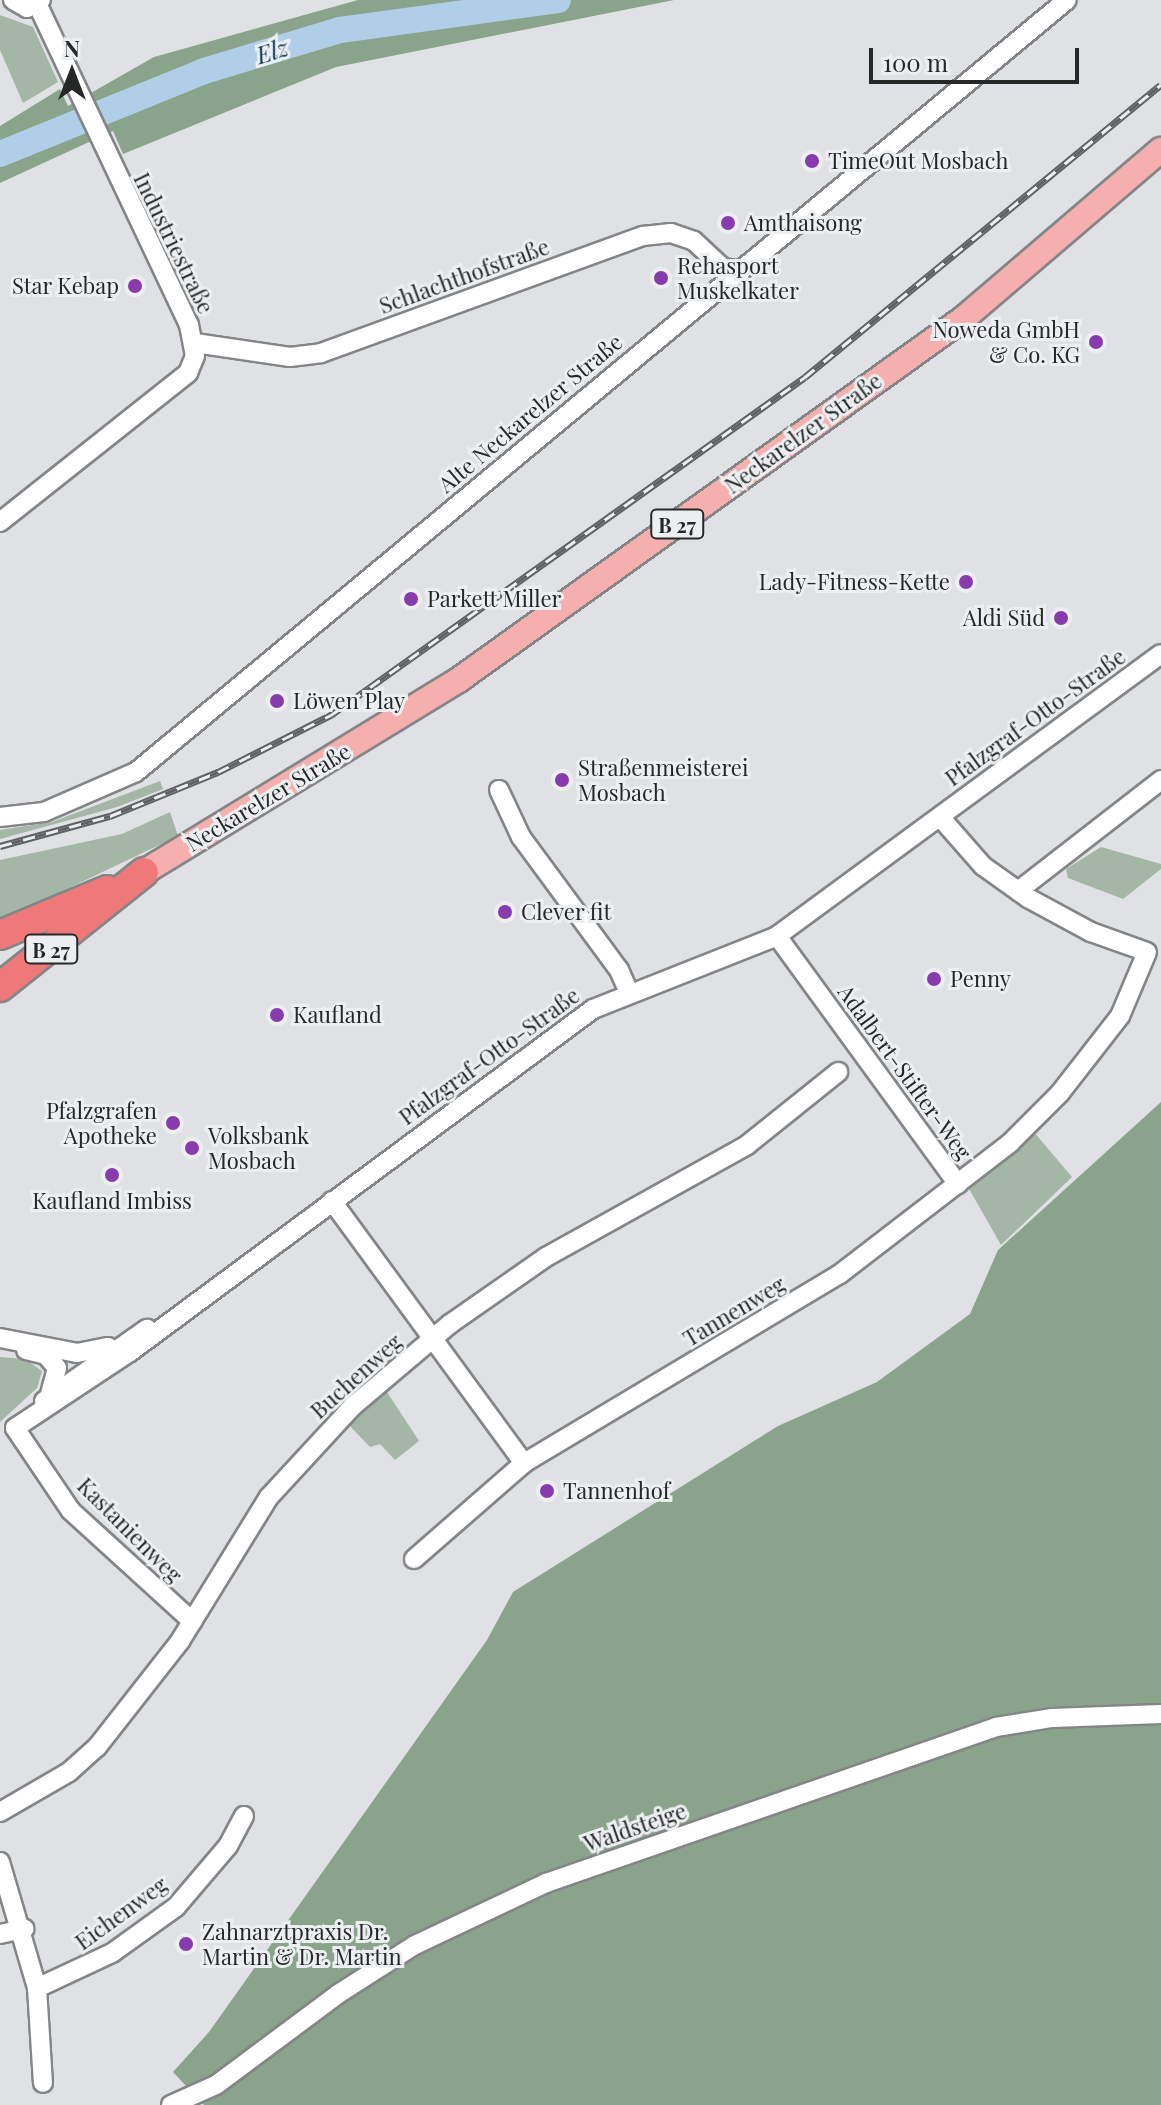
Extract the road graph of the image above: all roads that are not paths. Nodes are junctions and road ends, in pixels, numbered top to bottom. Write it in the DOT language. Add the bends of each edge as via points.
graph roads {
  1 [pos="13,0"];
  2 [pos="1067,0"];
  3 [pos="39,2"];
  4 [pos="1161,150"];
  5 [pos="738,270"];
  6 [pos="195,343"];
  7 [pos="0,522"];
  8 [pos="1161,654"];
  9 [pos="1161,780"];
  10 [pos="499,790"];
  11 [pos="0,817"];
  12 [pos="940,817"];
  13 [pos="144,872"];
  14 [pos="1018,891"];
  15 [pos="60,912"];
  16 [pos="0,935"];
  17 [pos="777,936"];
  18 [pos="1154,948"];
  19 [pos="0,956"];
  20 [pos="0,987"];
  21 [pos="629,992"];
  22 [pos="838,1072"];
  23 [pos="958,1184"];
  24 [pos="332,1201"];
  25 [pos="178,1313"];
  26 [pos="0,1338"];
  27 [pos="433,1338"];
  28 [pos="122,1342"];
  29 [pos="0,1347"];
  30 [pos="66,1351"];
  31 [pos="75,1376"];
  32 [pos="51,1401"];
  33 [pos="8,1434"];
  34 [pos="524,1463"];
  35 [pos="414,1559"];
  36 [pos="192,1621"];
  37 [pos="1161,1714"];
  38 [pos="0,1812"];
  39 [pos="244,1816"];
  40 [pos="0,1862"];
  41 [pos="24,1929"];
  42 [pos="0,1934"];
  43 [pos="37,1988"];
  44 [pos="43,2083"];
  45 [pos="171,2105"];
  1 -- 3 [label="street" via="27,8"];
  2 -- 5 [label="street, Alte Neckarelzer Straße"];
  3 -- 6 [label="street, Industriestraße"];
  4 -- 13 [label="main road, Neckarelzer Straße / B 27" via="964,318 460,679"];
  5 -- 6 [label="street, Schlachthofstraße" via="723,268 694,241 671,233 643,236 321,353 290,357"];
  5 -- 11 [label="street, Alte Neckarelzer Straße" via="136,772 44,812"];
  6 -- 7 [label="street, Industriestraße" via="188,373"];
  8 -- 12 [label="street, Pfalzgraf-Otto-Straße"];
  9 -- 14 [label="street"];
  10 -- 21 [label="street" via="521,837 619,970"];
  12 -- 14 [label="street" via="983,866"];
  12 -- 17 [label="street, Pfalzgraf-Otto-Straße"];
  13 -- 15 [label="highway, B 27"];
  13 -- 20 [label="highway, B 27"];
  14 -- 18 [label="street" via="1091,932"];
  15 -- 16 [label="highway"];
  15 -- 19 [label="highway, B 27"];
  17 -- 21 [label="street, Pfalzgraf-Otto-Straße" via="741,954"];
  17 -- 23 [label="street, Adalbert-Stifter-Weg"];
  18 -- 23 [label="street, Adalbert-Stifter-Weg" via="1120,1016 1060,1093"];
  21 -- 24 [label="street, Pfalzgraf-Otto-Straße" via="593,1009"];
  22 -- 27 [label="street, Buchenweg" via="747,1145 600,1222"];
  23 -- 34 [label="street, Tannenweg" via="840,1274"];
  24 -- 25 [label="street, Pfalzgraf-Otto-Straße"];
  24 -- 27 [label="street"];
  25 -- 28 [label="street, Pfalzgraf-Otto-Straße"];
  25 -- 32 [label="street, Pfalzgraf-Otto-Straße"];
  26 -- 30 [label="street"];
  27 -- 34 [label="street"];
  27 -- 36 [label="street, Buchenweg" via="353,1406 269,1497"];
  28 -- 30 [label="street" via="92,1353"];
  28 -- 31 [label="street, Pfalzgraf-Otto-Straße"];
  29 -- 32 [label="street" via="38,1352 52,1360 58,1374"];
  30 -- 31 [label="street"];
  31 -- 32 [label="street, Pfalzgraf-Otto-Straße"];
  32 -- 33 [label="street, Pfalzgraf-Otto-Straße"];
  33 -- 36 [label="street, Kastanienweg" via="71,1511"];
  34 -- 35 [label="street, Tannenweg"];
  36 -- 38 [label="street, Buchenweg" via="97,1747 69,1772"];
  37 -- 45 [label="street, Waldsteige" via="1052,1718 996,1727 546,1883 415,1945 338,1994 216,2085"];
  39 -- 43 [label="street, Eichenweg" via="228,1846 176,1907 112,1953"];
  40 -- 41 [label="street"];
  41 -- 42 [label="street"];
  41 -- 43 [label="street"];
  43 -- 44 [label="street"];
}
